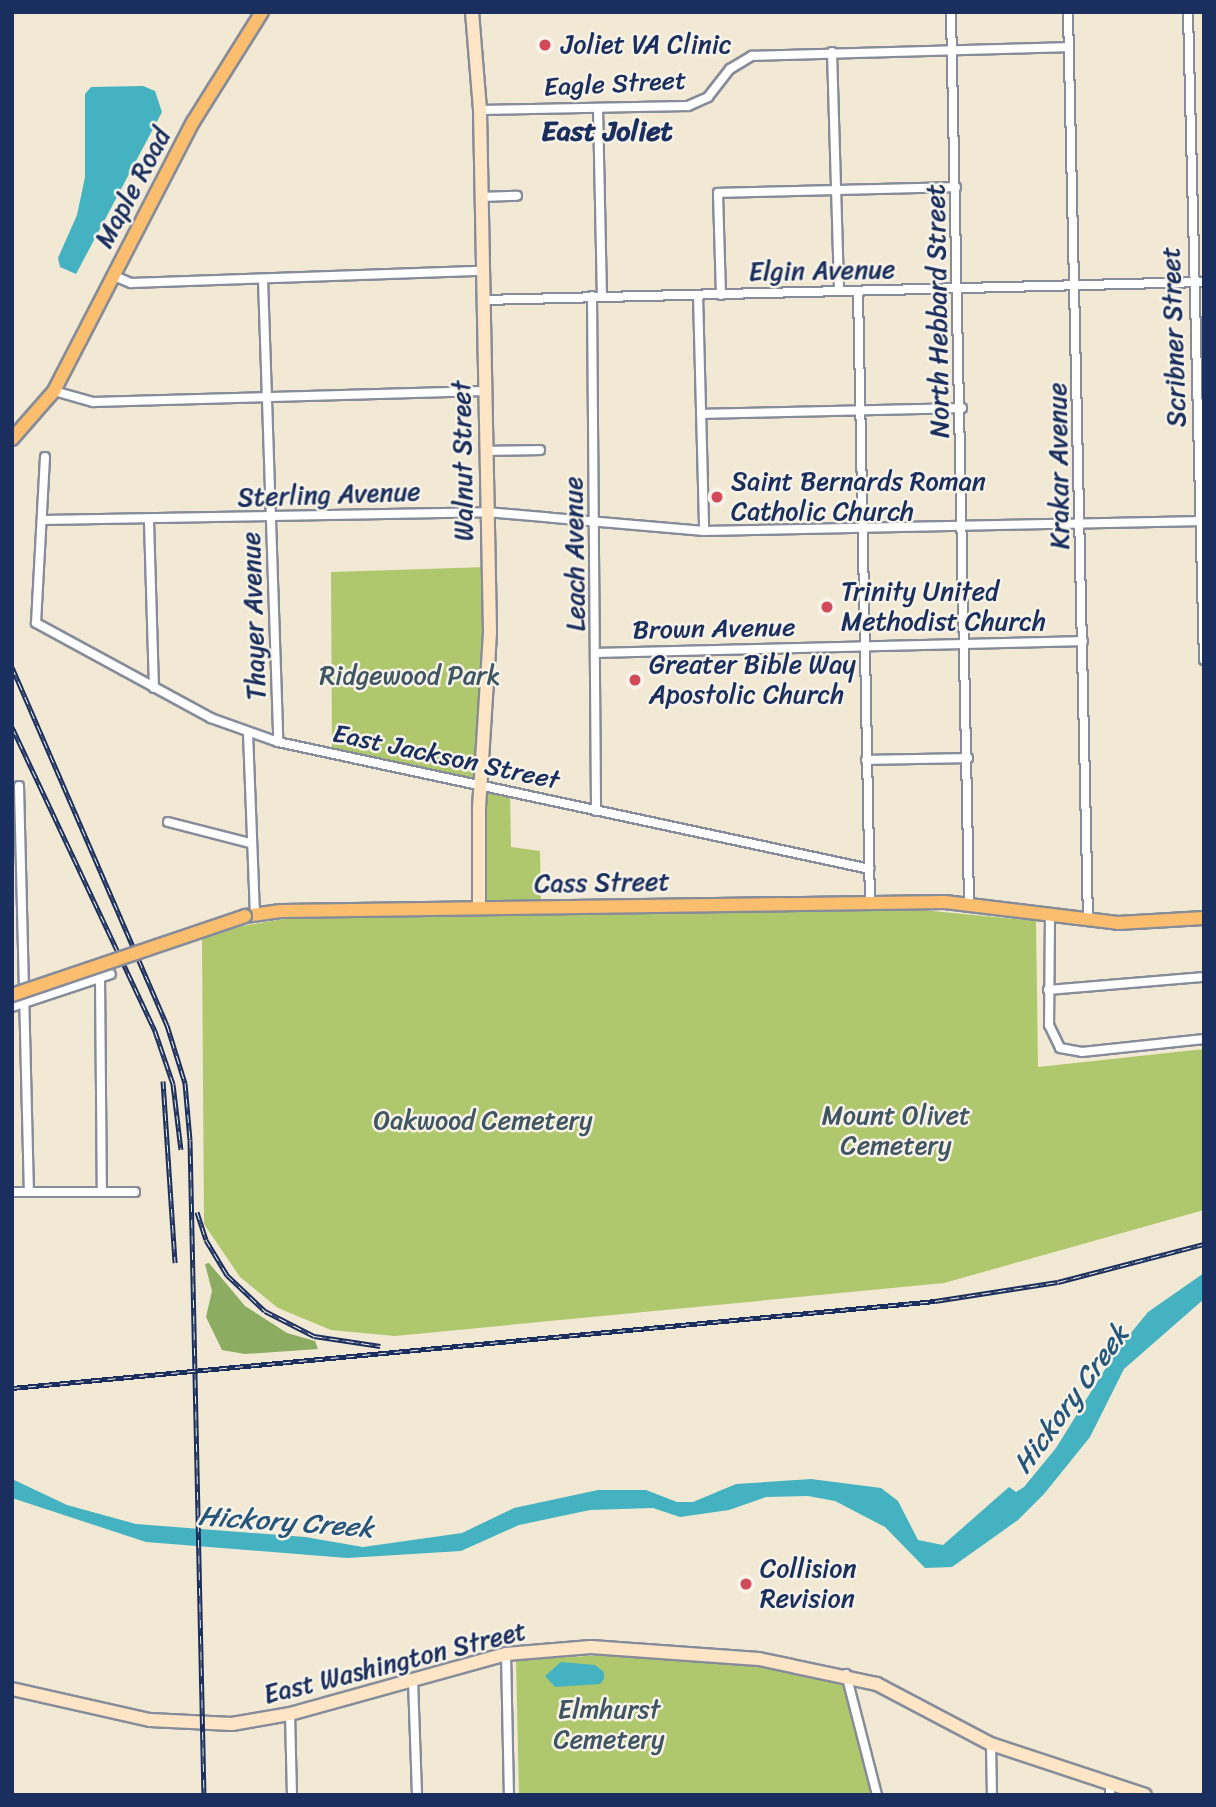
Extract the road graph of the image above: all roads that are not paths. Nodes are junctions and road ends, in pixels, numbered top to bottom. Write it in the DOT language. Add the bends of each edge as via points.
graph roads {
  1 [pos="262,12"];
  2 [pos="472,12"];
  3 [pos="951,12"];
  4 [pos="1068,12"];
  5 [pos="1188,12"];
  6 [pos="1069,47"];
  7 [pos="952,48"];
  8 [pos="832,52"];
  9 [pos="598,108"];
  10 [pos="480,110"];
  11 [pos="956,187"];
  12 [pos="834,190"];
  13 [pos="517,196"];
  14 [pos="480,197"];
  15 [pos="482,271"];
  16 [pos="112,275"];
  17 [pos="263,279"];
  18 [pos="1193,282"];
  19 [pos="1204,282"];
  20 [pos="1076,286"];
  21 [pos="958,289"];
  22 [pos="839,291"];
  23 [pos="858,291"];
  24 [pos="698,295"];
  25 [pos="721,295"];
  26 [pos="597,296"];
  27 [pos="483,300"];
  28 [pos="54,391"];
  29 [pos="485,391"];
  30 [pos="268,398"];
  31 [pos="962,408"];
  32 [pos="859,411"];
  33 [pos="701,414"];
  34 [pos="12,439"];
  35 [pos="540,450"];
  36 [pos="485,451"];
  37 [pos="45,457"];
  38 [pos="486,512"];
  39 [pos="272,517"];
  40 [pos="43,520"];
  41 [pos="149,521"];
  42 [pos="1202,521"];
  43 [pos="596,523"];
  44 [pos="1081,525"];
  45 [pos="962,527"];
  46 [pos="862,528"];
  47 [pos="704,531"];
  48 [pos="1083,641"];
  49 [pos="965,645"];
  50 [pos="863,647"];
  51 [pos="598,653"];
  52 [pos="1204,660"];
  53 [pos="154,688"];
  54 [pos="248,733"];
  55 [pos="278,742"];
  56 [pos="968,758"];
  57 [pos="866,760"];
  58 [pos="482,785"];
  59 [pos="19,786"];
  60 [pos="596,811"];
  61 [pos="169,822"];
  62 [pos="250,843"];
  63 [pos="870,869"];
  64 [pos="969,902"];
  65 [pos="870,903"];
  66 [pos="479,908"];
  67 [pos="1050,914"];
  68 [pos="250,915"];
  69 [pos="1204,918"];
  70 [pos="1088,919"];
  71 [pos="111,974"];
  72 [pos="1204,977"];
  73 [pos="100,978"];
  74 [pos="1048,990"];
  75 [pos="12,995"];
  76 [pos="24,1003"];
  77 [pos="12,1007"];
  78 [pos="1204,1039"];
  79 [pos="102,1191"];
  80 [pos="12,1192"];
  81 [pos="29,1192"];
  82 [pos="135,1192"];
  83 [pos="506,1654"];
  84 [pos="846,1674"];
  85 [pos="413,1680"];
  86 [pos="12,1689"];
  87 [pos="290,1714"];
  88 [pos="991,1744"];
  89 [pos="1110,1789"];
  90 [pos="292,1795"];
  91 [pos="417,1795"];
  92 [pos="509,1795"];
  93 [pos="877,1795"];
  94 [pos="992,1795"];
  95 [pos="1145,1795"];
  1 -- 16 [label="main road, Maple Road" via="216,82"];
  2 -- 10 [label="street, Walnut Street"];
  3 -- 7 [label="street, North Hebbard Street"];
  4 -- 6 [label="street, Krakar Avenue"];
  5 -- 18 [label="street, Scribner Street"];
  6 -- 7 [label="street, Eagle Street"];
  6 -- 20 [label="street, Krakar Avenue"];
  7 -- 8 [label="street, Eagle Street"];
  7 -- 11 [label="street, North Hebbard Street"];
  8 -- 9 [label="street, Eagle Street" via="752,56 730,69 697,103"];
  8 -- 12 [label="street"];
  9 -- 10 [label="street, Eagle Street"];
  9 -- 26 [label="street, Leach Avenue"];
  10 -- 14 [label="street, Walnut Street"];
  11 -- 12 [label="street"];
  11 -- 21 [label="street, North Hebbard Street"];
  12 -- 22 [label="street"];
  12 -- 25 [label="street" via="718,193"];
  13 -- 14 [label="street"];
  14 -- 15 [label="street, Walnut Street"];
  15 -- 17 [label="street"];
  15 -- 27 [label="street, Walnut Street"];
  16 -- 17 [label="street" via="131,283"];
  16 -- 28 [label="main road, Maple Road"];
  17 -- 30 [label="street, Thayer Avenue"];
  18 -- 19 [label="street, Elgin Avenue"];
  18 -- 20 [label="street, Elgin Avenue"];
  18 -- 42 [label="street, Scribner Street"];
  20 -- 21 [label="street, Elgin Avenue"];
  20 -- 44 [label="street, Krakar Avenue"];
  21 -- 23 [label="street, Elgin Avenue"];
  21 -- 31 [label="street, North Hebbard Street"];
  22 -- 23 [label="street, Elgin Avenue"];
  22 -- 25 [label="street, Elgin Avenue"];
  23 -- 32 [label="street"];
  24 -- 25 [label="street, Elgin Avenue"];
  24 -- 26 [label="street, Elgin Avenue"];
  24 -- 33 [label="street"];
  26 -- 27 [label="street, Elgin Avenue"];
  26 -- 43 [label="street, Leach Avenue"];
  27 -- 29 [label="street, Walnut Street"];
  28 -- 30 [label="street" via="93,402"];
  28 -- 34 [label="main road, Maple Road"];
  29 -- 30 [label="street"];
  29 -- 36 [label="street, Walnut Street"];
  30 -- 39 [label="street, Thayer Avenue"];
  31 -- 32 [label="street"];
  31 -- 45 [label="street, North Hebbard Street"];
  32 -- 33 [label="street"];
  32 -- 46 [label="street"];
  33 -- 47 [label="street"];
  35 -- 36 [label="street"];
  36 -- 38 [label="street, Walnut Street"];
  37 -- 40 [label="street"];
  38 -- 39 [label="street, Sterling Avenue"];
  38 -- 43 [label="street, Sterling Avenue"];
  38 -- 58 [label="street, Walnut Street" via="490,690"];
  39 -- 41 [label="street, Sterling Avenue"];
  39 -- 55 [label="street, Thayer Avenue"];
  40 -- 41 [label="street, Sterling Avenue"];
  40 -- 53 [label="street, East Jackson Street" via="36,623"];
  41 -- 53 [label="street"];
  42 -- 44 [label="street, Sterling Avenue"];
  42 -- 52 [label="street, Scribner Street"];
  43 -- 47 [label="street, Sterling Avenue"];
  43 -- 51 [label="street, Leach Avenue"];
  44 -- 45 [label="street, Sterling Avenue"];
  44 -- 48 [label="street, Krakar Avenue"];
  45 -- 46 [label="street, Sterling Avenue"];
  45 -- 49 [label="street, North Hebbard Street"];
  46 -- 47 [label="street, Sterling Avenue"];
  46 -- 50 [label="street"];
  48 -- 49 [label="street, Brown Avenue"];
  48 -- 70 [label="street, Krakar Avenue"];
  49 -- 50 [label="street, Brown Avenue"];
  49 -- 56 [label="street, North Hebbard Street"];
  50 -- 51 [label="street, Brown Avenue"];
  50 -- 57 [label="street"];
  51 -- 60 [label="street, Leach Avenue"];
  53 -- 54 [label="street, East Jackson Street"];
  54 -- 55 [label="street, East Jackson Street"];
  54 -- 62 [label="street"];
  55 -- 58 [label="street, East Jackson Street"];
  56 -- 57 [label="street"];
  56 -- 64 [label="street, North Hebbard Street"];
  57 -- 63 [label="street"];
  58 -- 60 [label="street, East Jackson Street"];
  58 -- 66 [label="street, Walnut Street"];
  59 -- 76 [label="street"];
  60 -- 63 [label="street, East Jackson Street"];
  61 -- 62 [label="street"];
  62 -- 68 [label="street"];
  63 -- 65 [label="street"];
  64 -- 65 [label="main road, Cass Street"];
  64 -- 67 [label="main road, Cass Street"];
  65 -- 66 [label="main road, Cass Street"];
  66 -- 68 [label="main road, Cass Street"];
  67 -- 70 [label="main road, Cass Street"];
  67 -- 74 [label="street"];
  68 -- 75 [label="main road, Cass Street, bridge"];
  69 -- 70 [label="main road, Cass Street" via="1151,923"];
  71 -- 73 [label="street"];
  72 -- 74 [label="street"];
  73 -- 76 [label="street"];
  73 -- 79 [label="street"];
  74 -- 78 [label="street" via="1049,1025 1060,1048 1082,1052"];
  76 -- 77 [label="street"];
  76 -- 81 [label="street"];
  79 -- 81 [label="street"];
  79 -- 82 [label="street"];
  80 -- 81 [label="street"];
  83 -- 84 [label="street, East Washington Street" via="632,1648 759,1659"];
  83 -- 85 [label="street, East Washington Street"];
  83 -- 92 [label="street"];
  84 -- 88 [label="street, East Washington Street" via="877,1684"];
  84 -- 93 [label="street"];
  85 -- 87 [label="street, East Washington Street"];
  85 -- 91 [label="street"];
  86 -- 87 [label="street, East Washington Street" via="178,1724 232,1724"];
  87 -- 90 [label="street"];
  88 -- 89 [label="street, East Washington Street"];
  88 -- 94 [label="street"];
  89 -- 95 [label="street, East Washington Street"];
}
